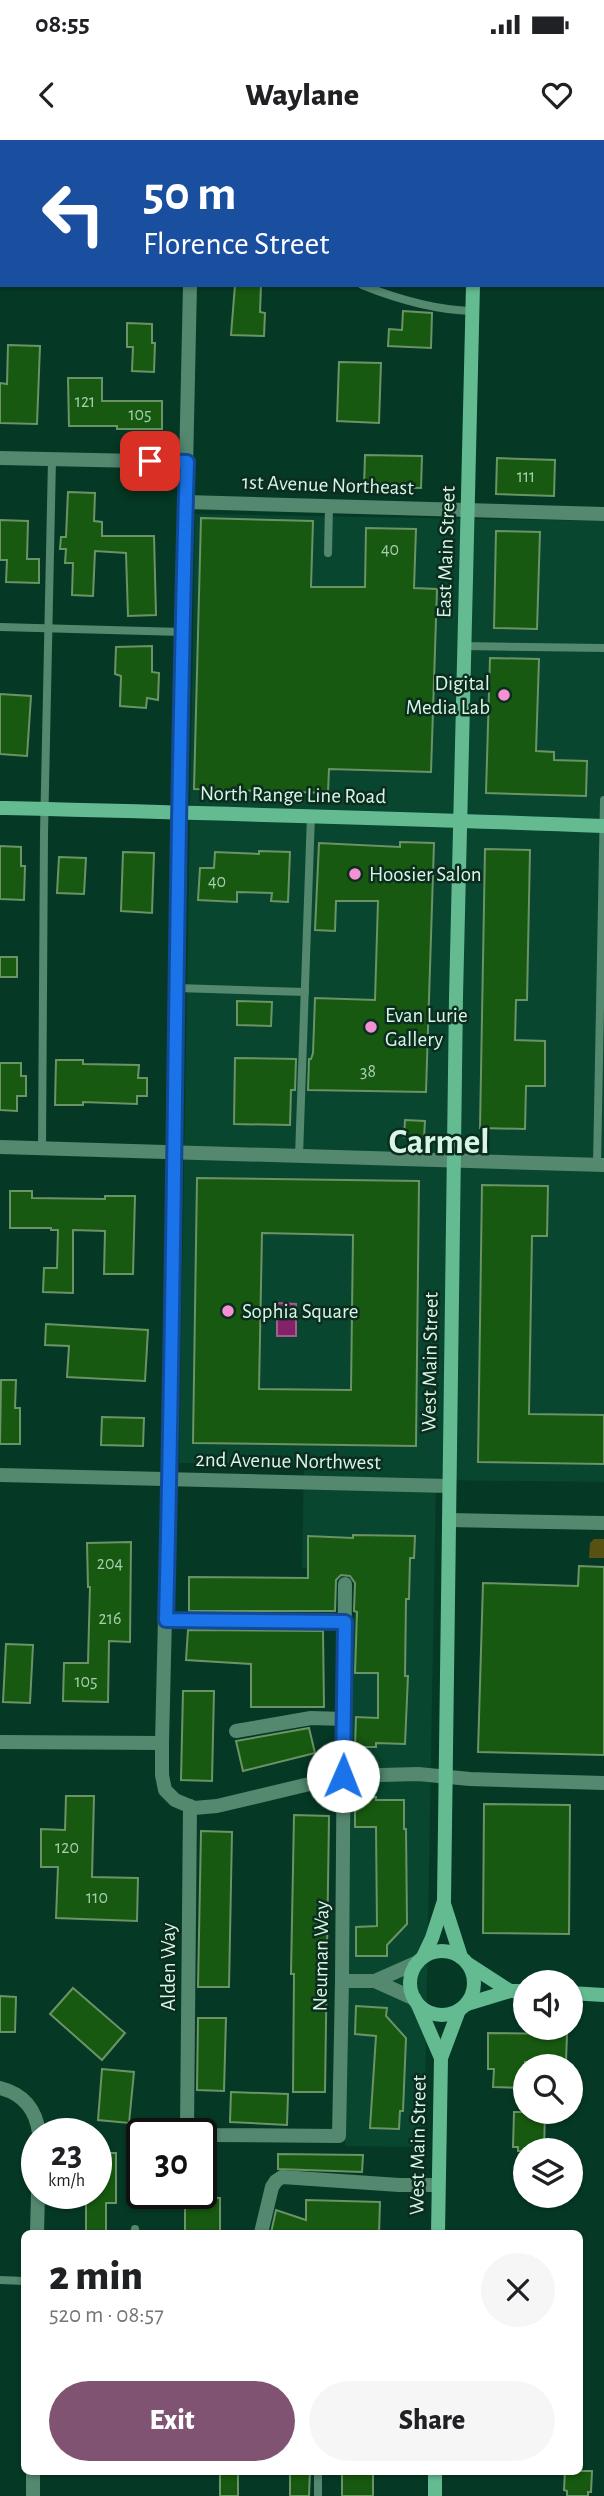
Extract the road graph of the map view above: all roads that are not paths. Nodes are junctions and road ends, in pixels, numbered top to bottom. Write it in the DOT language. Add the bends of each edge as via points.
graph roads {
  1 [pos="190,287"];
  2 [pos="367,287"];
  3 [pos="473,287"];
  4 [pos="472,311"];
  5 [pos="0,458"];
  6 [pos="52,459"];
  7 [pos="187,462"];
  8 [pos="186,502"];
  9 [pos="330,506"];
  10 [pos="468,510"];
  11 [pos="604,514"];
  12 [pos="328,553"];
  13 [pos="0,627"];
  14 [pos="48,628"];
  15 [pos="182,632"];
  16 [pos="464,646"];
  17 [pos="604,648"];
  18 [pos="604,800"];
  19 [pos="0,808"];
  20 [pos="44,809"];
  21 [pos="179,814"];
  22 [pos="311,815"];
  23 [pos="460,820"];
  24 [pos="603,826"];
  25 [pos="177,988"];
  26 [pos="306,992"];
  27 [pos="0,1147"];
  28 [pos="42,1148"];
  29 [pos="174,1152"];
  30 [pos="299,1156"];
  31 [pos="453,1159"];
  32 [pos="600,1165"];
  33 [pos="0,1475"];
  34 [pos="169,1480"];
  35 [pos="449,1486"];
  36 [pos="449,1520"];
  37 [pos="604,1523"];
  38 [pos="345,1584"];
  39 [pos="166,1620"];
  40 [pos="345,1622"];
  41 [pos="344,1719"];
  42 [pos="236,1731"];
  43 [pos="0,1742"];
  44 [pos="162,1743"];
  45 [pos="343,1776"];
  46 [pos="445,1776"];
  47 [pos="604,1783"];
  48 [pos="190,1807"];
  49 [pos="444,1904"];
  50 [pos="421,1959"];
  51 [pos="465,1961"];
  52 [pos="342,1981"];
  53 [pos="375,1981"];
  54 [pos="513,1988"];
  55 [pos="513,1992"];
  56 [pos="583,1994"];
  57 [pos="604,1995"];
  58 [pos="416,2001"];
  59 [pos="463,2007"];
  60 [pos="441,2058"];
  61 [pos="0,2088"];
  62 [pos="36,2118"];
  63 [pos="339,2136"];
  64 [pos="438,2185"];
  65 [pos="38,2209"];
  66 [pos="37,2230"];
  67 [pos="262,2230"];
  68 [pos="438,2230"];
  69 [pos="0,2280"];
  70 [pos="21,2281"];
  71 [pos="33,2475"];
  72 [pos="318,2475"];
  73 [pos="435,2475"];
  74 [pos="33,2496"];
  75 [pos="318,2496"];
  76 [pos="435,2496"];
  1 -- 7 [label="street"];
  2 -- 4 [label="lane" via="449,311"];
  3 -- 4 [label="main road, East Main Street"];
  4 -- 10 [label="main road, East Main Street"];
  5 -- 6 [label="street"];
  6 -- 7 [label="street"];
  6 -- 14 [label="lane"];
  7 -- 8 [label="street"];
  8 -- 9 [label="street, 1st Avenue Northeast"];
  8 -- 15 [label="street"];
  9 -- 10 [label="street, 1st Avenue Northeast"];
  9 -- 12 [label="lane"];
  10 -- 11 [label="street, 1st Avenue Northeast"];
  10 -- 16 [label="main road, East Main Street"];
  13 -- 14 [label="lane"];
  14 -- 15 [label="lane"];
  14 -- 20 [label="lane"];
  15 -- 21 [label="street"];
  16 -- 17 [label="lane"];
  16 -- 23 [label="main road, East Main Street"];
  18 -- 24 [label="lane"];
  19 -- 20 [label="main road, North Range Line Road"];
  20 -- 21 [label="main road, North Range Line Road"];
  20 -- 28 [label="lane"];
  21 -- 22 [label="main road, North Range Line Road"];
  21 -- 25 [label="street"];
  22 -- 23 [label="main road, North Range Line Road"];
  22 -- 26 [label="lane"];
  23 -- 24 [label="main road, North Range Line Road"];
  23 -- 31 [label="main road, West Main Street"];
  24 -- 32 [label="lane"];
  25 -- 26 [label="lane"];
  25 -- 29 [label="street"];
  26 -- 30 [label="lane"];
  27 -- 28 [label="street"];
  28 -- 29 [label="street"];
  29 -- 30 [label="street"];
  29 -- 34 [label="street"];
  30 -- 31 [label="street"];
  31 -- 32 [label="street"];
  31 -- 35 [label="main road, West Main Street"];
  33 -- 34 [label="street, 2nd Avenue Northwest"];
  34 -- 35 [label="street, 2nd Avenue Northwest"];
  34 -- 39 [label="street"];
  35 -- 36 [label="main road, West Main Street"];
  36 -- 37 [label="street"];
  36 -- 46 [label="main road, West Main Street"];
  38 -- 40 [label="street, Neuman Way"];
  39 -- 40 [label="street"];
  39 -- 44 [label="street"];
  40 -- 41 [label="street, Neuman Way"];
  41 -- 42 [label="street" via="311,1718"];
  41 -- 45 [label="street, Neuman Way"];
  43 -- 44 [label="street"];
  44 -- 48 [label="street" via="165,1790"];
  45 -- 46 [label="street"];
  45 -- 48 [label="street" via="217,1806"];
  45 -- 52 [label="street, Neuman Way"];
  46 -- 47 [label="street"];
  46 -- 49 [label="main road, West Main Street"];
  48 -- 63 [label="street, Alden Way" via="187,2129 211,2135"];
  49 -- 50 [label="main road, West Main Street"];
  49 -- 51 [label="main road, West Main Street"];
  50 -- 51 [label="main road" via="447,1951"];
  50 -- 53 [label="street"];
  50 -- 58 [label="main road" via="410,1984"];
  51 -- 54 [label="main road"];
  51 -- 59 [label="main road" via="474,1984"];
  52 -- 53 [label="street"];
  52 -- 63 [label="street, Neuman Way"];
  53 -- 58 [label="street"];
  55 -- 59 [label="main road"];
  56 -- 57 [label="main road"];
  58 -- 59 [label="main road" via="441,2015"];
  58 -- 60 [label="main road, West Main Street"];
  59 -- 60 [label="main road, West Main Street"];
  60 -- 64 [label="main road, West Main Street"];
  61 -- 62 [label="street" via="14,2093"];
  64 -- 67 [label="street" via="282,2177 272,2187"];
  64 -- 68 [label="main road, West Main Street"];
  65 -- 66 [label="street"];
  69 -- 70 [label="lane"];
  71 -- 74 [label="street"];
  72 -- 75 [label="lane"];
  73 -- 76 [label="main road"];
}
